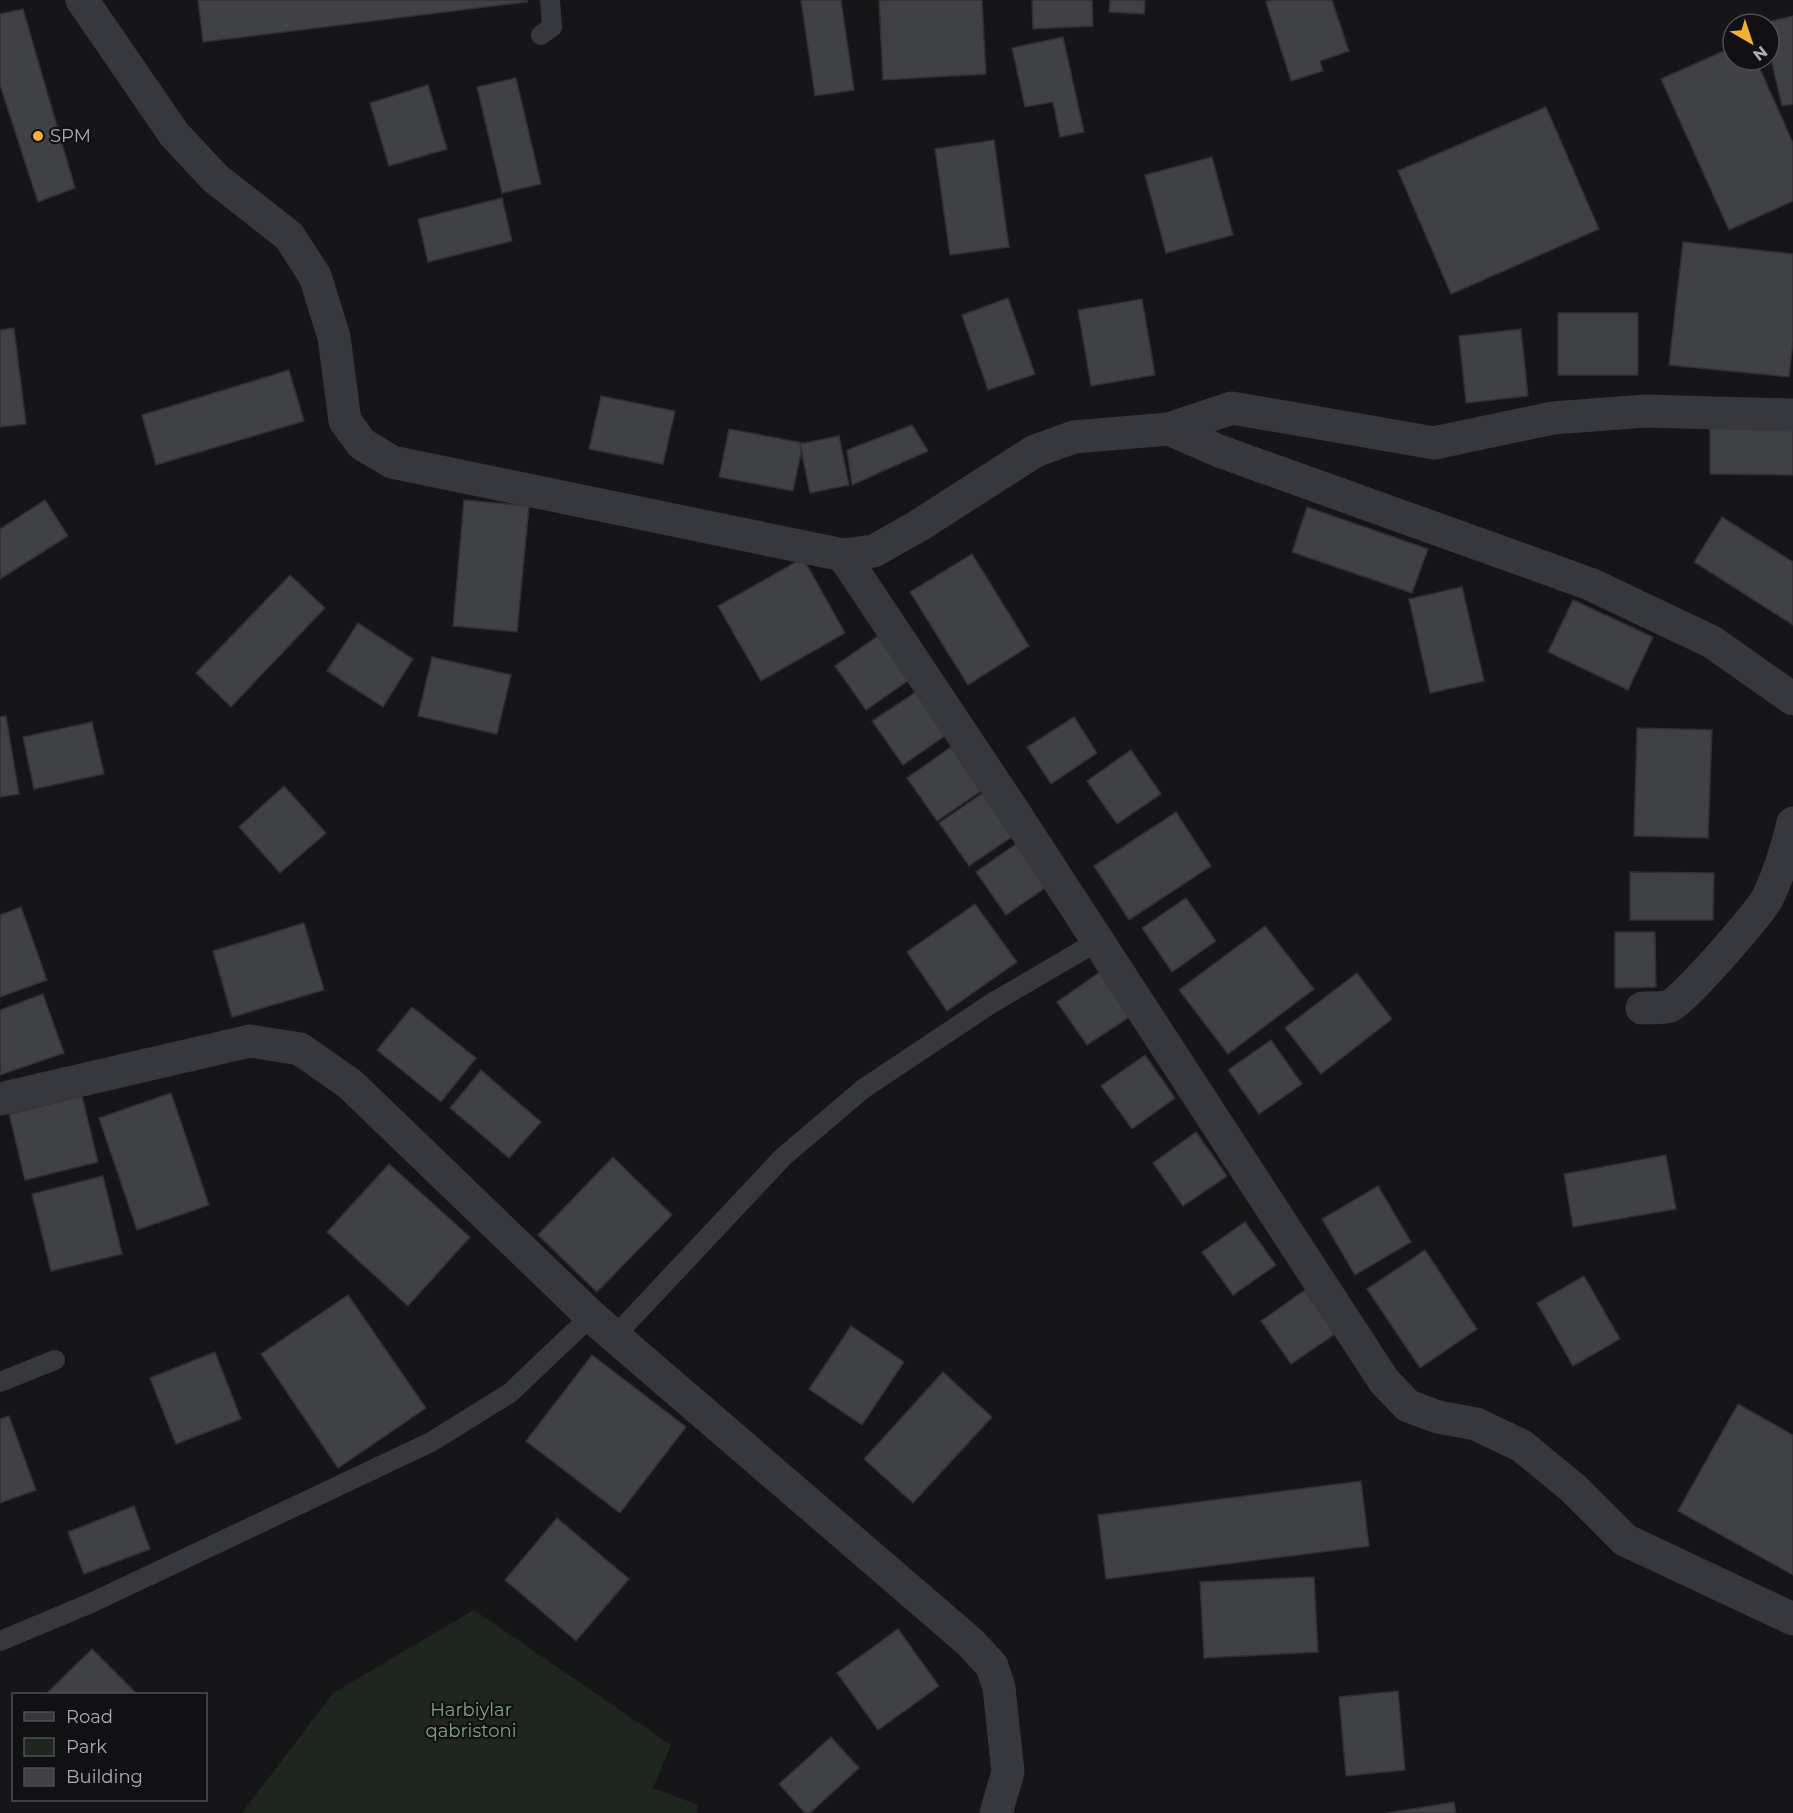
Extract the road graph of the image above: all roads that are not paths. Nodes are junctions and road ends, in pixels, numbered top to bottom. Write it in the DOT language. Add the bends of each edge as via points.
graph roads {
  1 [pos="82,0"];
  2 [pos="550,0"];
  3 [pos="541,35"];
  4 [pos="1793,415"];
  5 [pos="1169,429"];
  6 [pos="843,555"];
  7 [pos="1793,699"];
  8 [pos="1793,823"];
  9 [pos="1098,941"];
  10 [pos="1642,1008"];
  11 [pos="0,1099"];
  12 [pos="603,1326"];
  13 [pos="55,1360"];
  14 [pos="0,1382"];
  15 [pos="1793,1619"];
  16 [pos="0,1641"];
  17 [pos="996,1813"];
  1 -- 6 [label="street" via="174,134 215,177 289,236 315,276 334,337 345,421 362,444 392,462"];
  2 -- 3 [label="lane" via="552,27"];
  4 -- 5 [label="street" via="1646,411 1553,418 1434,443 1232,408"];
  5 -- 6 [label="street" via="1074,437 1035,451 874,551"];
  5 -- 7 [label="street" via="1219,451 1590,584 1712,642"];
  6 -- 9 [label="street"];
  8 -- 10 [label="street" via="1788,847 1767,899 1752,918 1671,1006"];
  9 -- 12 [label="lane" via="992,1003 863,1089 783,1157"];
  9 -- 15 [label="street" via="1384,1381 1408,1406 1476,1424 1522,1446 1573,1488 1625,1539"];
  11 -- 12 [label="street" via="250,1041 300,1049 350,1084"];
  12 -- 16 [label="lane" via="510,1393 431,1442 91,1603"];
  12 -- 17 [label="street" via="971,1643 992,1666 999,1688 1008,1772"];
  13 -- 14 [label="lane"];
}
